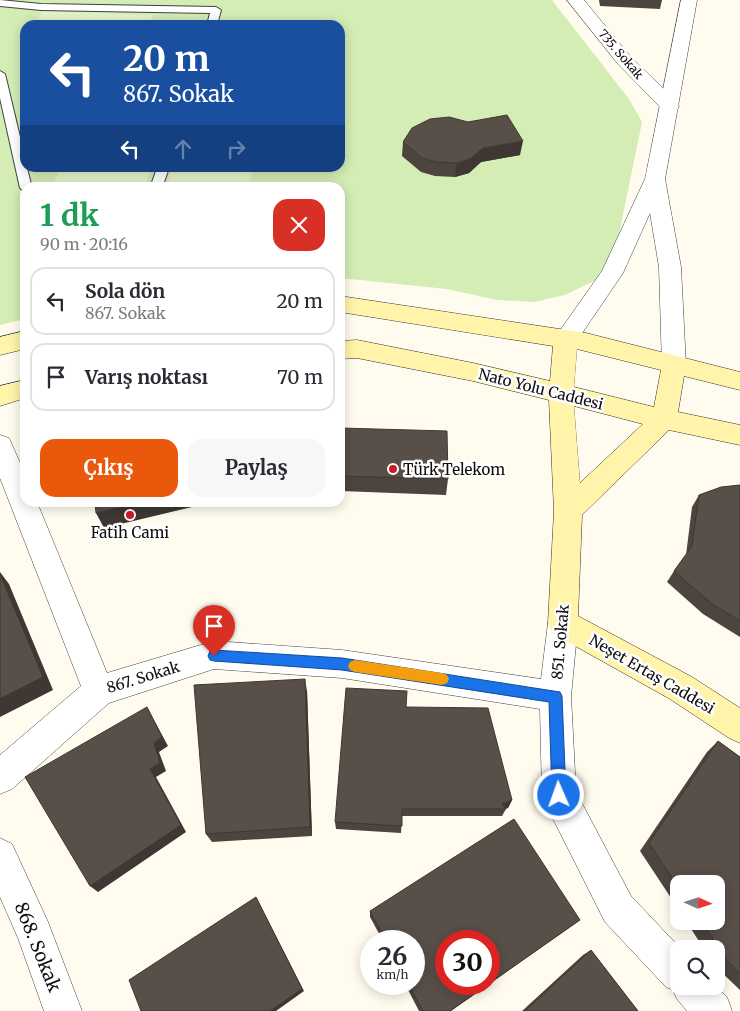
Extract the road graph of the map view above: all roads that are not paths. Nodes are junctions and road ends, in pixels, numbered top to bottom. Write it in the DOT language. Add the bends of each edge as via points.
graph roads {
  1 [pos="576,0"];
  2 [pos="689,0"];
  3 [pos="0,3"];
  4 [pos="214,20"];
  5 [pos="0,74"];
  6 [pos="670,106"];
  7 [pos="20,162"];
  8 [pos="656,179"];
  9 [pos="345,305"];
  10 [pos="566,339"];
  11 [pos="20,341"];
  12 [pos="0,346"];
  13 [pos="345,350"];
  14 [pos="674,366"];
  15 [pos="740,381"];
  16 [pos="20,390"];
  17 [pos="561,393"];
  18 [pos="0,396"];
  19 [pos="664,419"];
  20 [pos="740,435"];
  21 [pos="0,445"];
  22 [pos="20,495"];
  23 [pos="25,507"];
  24 [pos="568,511"];
  25 [pos="562,623"];
  26 [pos="99,691"];
  27 [pos="555,696"];
  28 [pos="740,727"];
  29 [pos="0,777"];
  30 [pos="0,856"];
  31 [pos="670,964"];
  32 [pos="698,995"];
  33 [pos="63,1011"];
  34 [pos="713,1011"];
  1 -- 6 [label="street, 735. Sokak" via="624,60"];
  2 -- 6 [label="street"];
  3 -- 4 [label="lane" via="41,7 216,10"];
  5 -- 7 [label="lane"];
  6 -- 8 [label="street"];
  8 -- 10 [label="street" via="612,273"];
  8 -- 14 [label="street" via="670,267"];
  9 -- 10 [label="main road"];
  10 -- 14 [label="main road"];
  10 -- 17 [label="main road, 851. Sokak"];
  11 -- 12 [label="main road"];
  13 -- 17 [label="main road, Nato Yolu Caddesi" via="357,349 454,368"];
  14 -- 15 [label="main road"];
  14 -- 19 [label="main road"];
  16 -- 18 [label="main road"];
  17 -- 19 [label="main road, Nato Yolu Caddesi"];
  17 -- 24 [label="main road, 851. Sokak"];
  19 -- 20 [label="main road, Nato Yolu Caddesi"];
  19 -- 24 [label="main road"];
  21 -- 22 [label="street"];
  23 -- 26 [label="street"];
  24 -- 25 [label="main road, 851. Sokak"];
  25 -- 27 [label="street, 851. Sokak"];
  25 -- 28 [label="main road, Neşet Ertaş Caddesi" via="682,688"];
  26 -- 27 [label="street, 867. Sokak" via="214,656 342,664"];
  26 -- 29 [label="street, 867. Sokak"];
  27 -- 31 [label="street, 851. Sokak" via="559,795 618,909"];
  30 -- 33 [label="street, 868. Sokak"];
  32 -- 34 [label="street"];
}
